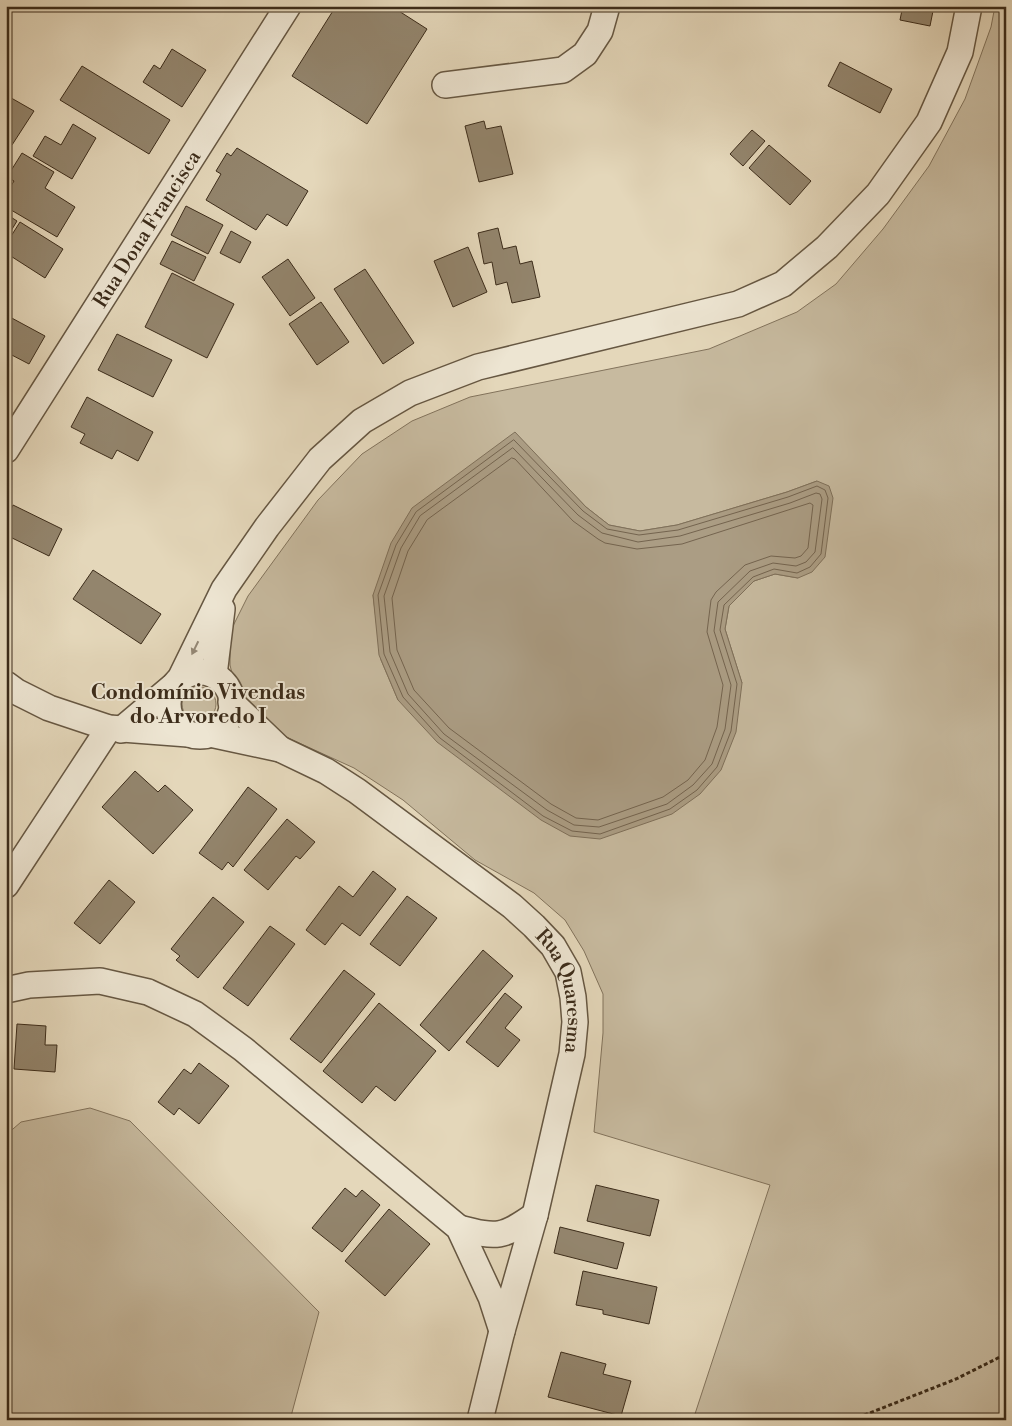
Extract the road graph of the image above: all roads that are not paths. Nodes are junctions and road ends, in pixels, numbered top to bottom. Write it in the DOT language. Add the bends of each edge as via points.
graph roads {
  1 [pos="288,6"];
  2 [pos="607,6"];
  3 [pos="969,6"];
  4 [pos="445,85"];
  5 [pos="6,450"];
  6 [pos="224,589"];
  7 [pos="214,675"];
  8 [pos="176,683"];
  9 [pos="6,684"];
  10 [pos="231,702"];
  11 [pos="115,729"];
  12 [pos="199,734"];
  13 [pos="280,749"];
  14 [pos="6,885"];
  15 [pos="6,971"];
  16 [pos="18,988"];
  17 [pos="536,1215"];
  18 [pos="459,1228"];
  19 [pos="502,1331"];
  20 [pos="480,1420"];
  1 -- 5 [label="street, Rua Dona Francisca"];
  2 -- 4 [label="street" via="600,31 585,54 563,70"];
  3 -- 6 [label="street" via="960,52 929,122 878,194 827,247 783,284 738,304 478,367 410,393 362,421 320,459 266,526"];
  6 -- 7 [label="street"];
  6 -- 8 [label="street, one-way"];
  7 -- 8 [label="street" via="191,673"];
  7 -- 10 [label="street" via="229,690"];
  8 -- 11 [label="street"];
  8 -- 12 [label="street" via="168,700 169,714 176,726"];
  9 -- 11 [label="street, Rua Quaresma" via="49,708"];
  10 -- 12 [label="street" via="230,715 222,727"];
  10 -- 13 [label="street, Rua Quaresma"];
  11 -- 12 [label="street, Rua Quaresma"];
  11 -- 14 [label="street"];
  12 -- 13 [label="street, Rua Quaresma"];
  13 -- 17 [label="street, Rua Quaresma" via="326,771 357,791 512,906 553,946 568,972 575,1022 572,1054"];
  15 -- 16 [label="street"];
  16 -- 18 [label="street" via="100,981 148,992 195,1014 243,1049"];
  17 -- 18 [label="street" via="502,1235 486,1235"];
  17 -- 19 [label="street, Rua Quaresma"];
  18 -- 19 [label="street" via="491,1297"];
  19 -- 20 [label="street, Rua Quaresma"];
}
